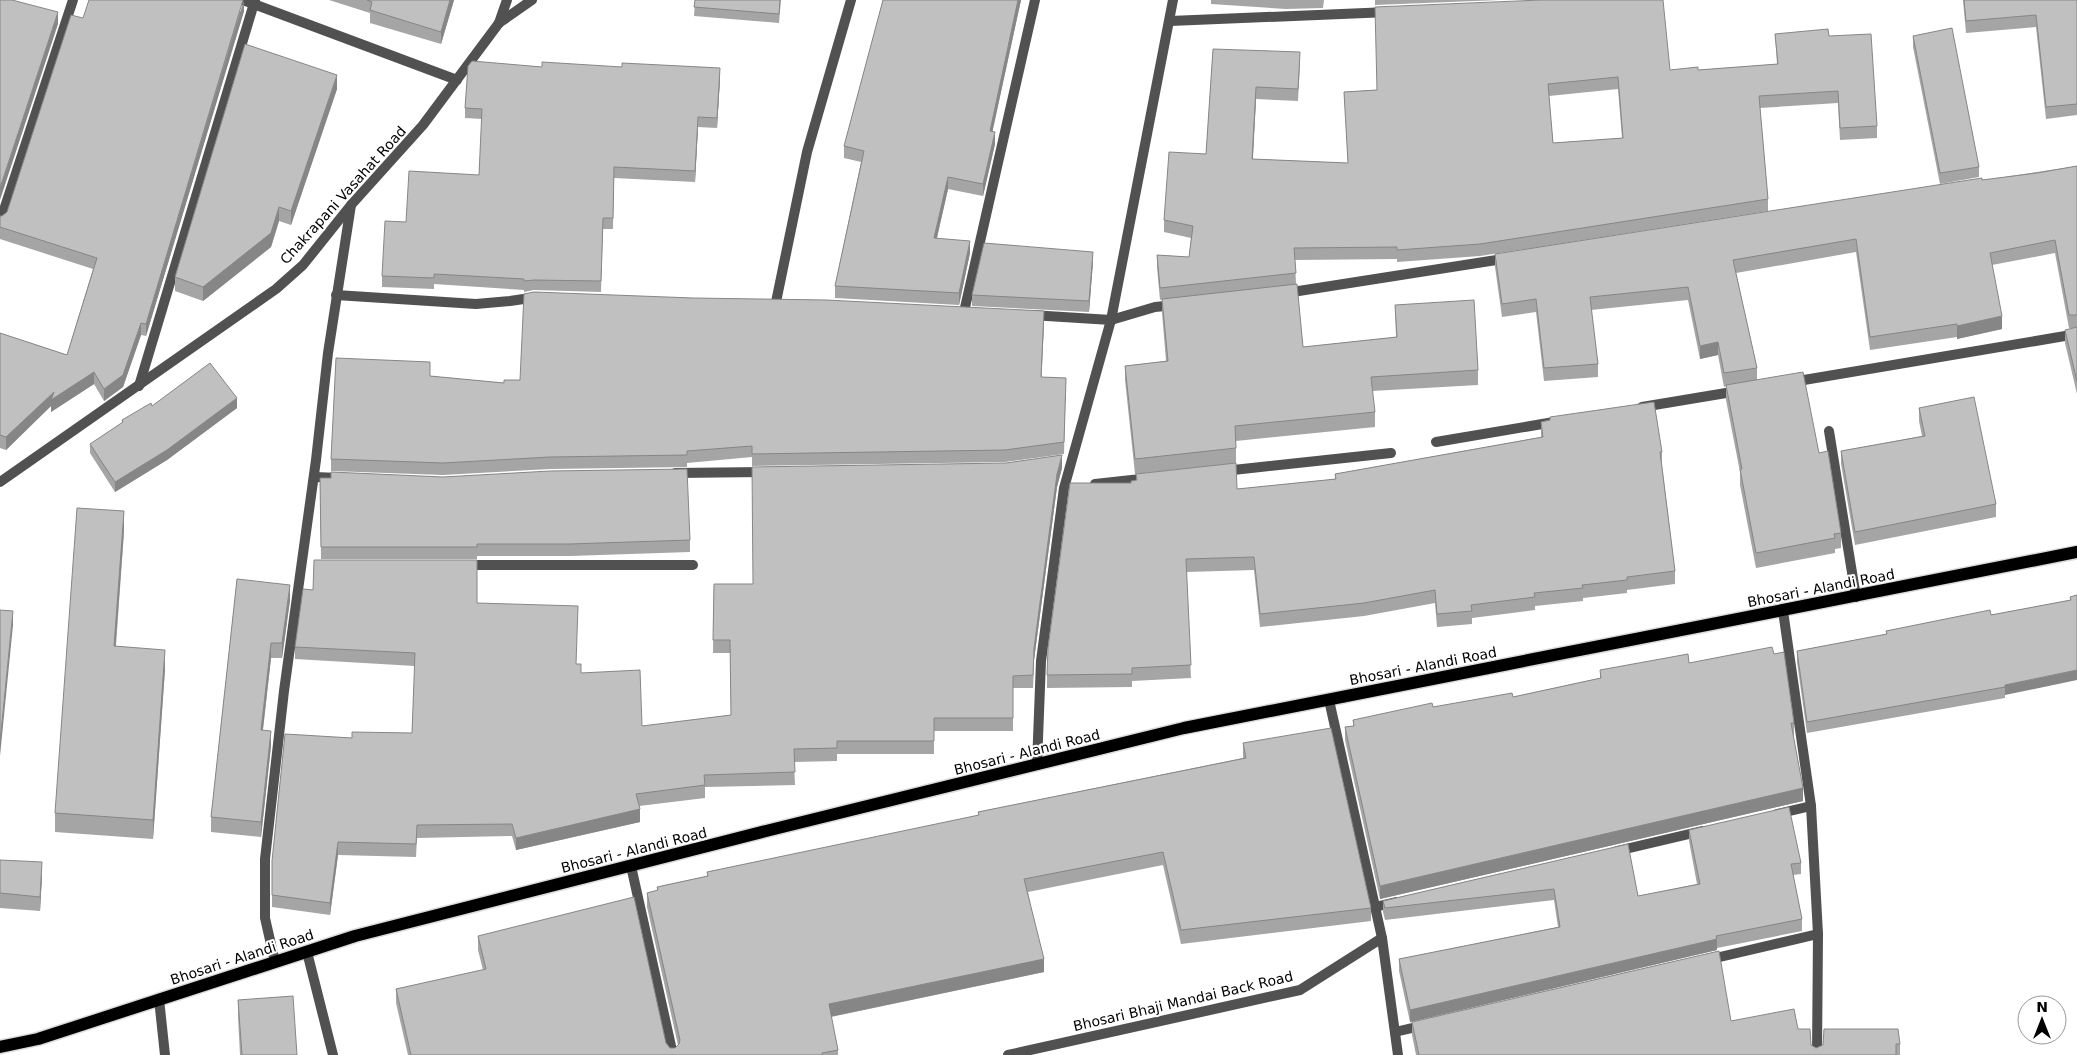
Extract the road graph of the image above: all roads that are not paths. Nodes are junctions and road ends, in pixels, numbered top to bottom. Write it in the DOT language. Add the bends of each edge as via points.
graph roads {
  1 [pos="73,0"];
  2 [pos="243,0"];
  3 [pos="507,0"];
  4 [pos="532,0"];
  5 [pos="851,0"];
  6 [pos="1035,0"];
  7 [pos="1173,0"];
  8 [pos="255,2"];
  9 [pos="1397,11"];
  10 [pos="1170,21"];
  11 [pos="499,23"];
  12 [pos="457,80"];
  13 [pos="351,205"];
  14 [pos="0,222"];
  15 [pos="1519,256"];
  16 [pos="336,295"];
  17 [pos="1275,295"];
  18 [pos="551,297"];
  19 [pos="776,302"];
  20 [pos="1183,304"];
  21 [pos="964,312"];
  22 [pos="1023,315"];
  23 [pos="1110,320"];
  24 [pos="2077,334"];
  25 [pos="1781,384"];
  26 [pos="139,386"];
  27 [pos="1752,388"];
  28 [pos="1633,408"];
  29 [pos="1564,420"];
  30 [pos="1829,431"];
  31 [pos="1436,442"];
  32 [pos="1391,453"];
  33 [pos="774,472"];
  34 [pos="1214,472"];
  35 [pos="666,473"];
  36 [pos="314,477"];
  37 [pos="1165,477"];
  38 [pos="354,479"];
  39 [pos="0,482"];
  40 [pos="1064,488"];
  41 [pos="2077,552"];
  42 [pos="693,565"];
  43 [pos="449,566"];
  44 [pos="1856,596"];
  45 [pos="1783,611"];
  46 [pos="1329,700"];
  47 [pos="1037,765"];
  48 [pos="1811,806"];
  49 [pos="1762,818"];
  50 [pos="1714,829"];
  51 [pos="1607,854"];
  52 [pos="632,866"];
  53 [pos="1404,901"];
  54 [pos="1375,907"];
  55 [pos="1818,934"];
  56 [pos="1382,938"];
  57 [pos="307,952"];
  58 [pos="275,962"];
  59 [pos="1693,963"];
  60 [pos="159,999"];
  61 [pos="1433,1023"];
  62 [pos="1395,1032"];
  63 [pos="0,1047"];
  64 [pos="165,1055"];
  65 [pos="333,1055"];
  66 [pos="672,1055"];
  67 [pos="1008,1055"];
  68 [pos="1398,1055"];
  69 [pos="1818,1055"];
  1 -- 14 [label="street"];
  2 -- 8 [label="street"];
  3 -- 11 [label="street"];
  4 -- 11 [label="street, Chakrapani Vasahat Road"];
  5 -- 19 [label="street" via="807,152"];
  6 -- 21 [label="street"];
  7 -- 10 [label="street"];
  8 -- 12 [label="street"];
  8 -- 26 [label="street"];
  9 -- 10 [label="street"];
  10 -- 23 [label="street"];
  11 -- 12 [label="street, Chakrapani Vasahat Road"];
  12 -- 13 [label="street, Chakrapani Vasahat Road" via="423,126"];
  13 -- 16 [label="street"];
  13 -- 26 [label="street, Chakrapani Vasahat Road" via="303,264 276,289"];
  15 -- 17 [label="street"];
  16 -- 18 [label="street" via="476,304"];
  16 -- 36 [label="street"];
  20 -- 23 [label="street"];
  22 -- 23 [label="street"];
  23 -- 40 [label="street" via="1067,461"];
  24 -- 25 [label="street"];
  26 -- 39 [label="street, Chakrapani Vasahat Road"];
  27 -- 28 [label="street"];
  29 -- 31 [label="street"];
  30 -- 44 [label="street"];
  32 -- 34 [label="street"];
  33 -- 35 [label="street"];
  36 -- 38 [label="street"];
  36 -- 58 [label="street" via="307,566 284,692 265,859 265,918"];
  37 -- 40 [label="street"];
  40 -- 47 [label="street" via="1041,661"];
  41 -- 44 [label="main road, Bhosari - Alandi Road"];
  42 -- 43 [label="street"];
  44 -- 45 [label="main road, Bhosari - Alandi Road"];
  45 -- 46 [label="main road, Bhosari - Alandi Road"];
  45 -- 48 [label="street"];
  46 -- 47 [label="main road, Bhosari - Alandi Road" via="1184,728"];
  46 -- 54 [label="street"];
  47 -- 52 [label="main road, Bhosari - Alandi Road"];
  48 -- 49 [label="street"];
  48 -- 55 [label="street"];
  50 -- 51 [label="street"];
  52 -- 57 [label="main road, Bhosari - Alandi Road" via="355,936"];
  52 -- 66 [label="street"];
  53 -- 54 [label="street"];
  54 -- 56 [label="street"];
  55 -- 59 [label="street"];
  55 -- 69 [label="street"];
  56 -- 62 [label="street"];
  56 -- 67 [label="street, Bhosari Bhaji Mandai Back Road" via="1300,990"];
  57 -- 58 [label="main road, Bhosari - Alandi Road"];
  57 -- 65 [label="street"];
  58 -- 60 [label="main road, Bhosari - Alandi Road"];
  60 -- 63 [label="main road, Bhosari - Alandi Road"];
  60 -- 64 [label="street"];
  61 -- 62 [label="street"];
  62 -- 68 [label="street"];
}
